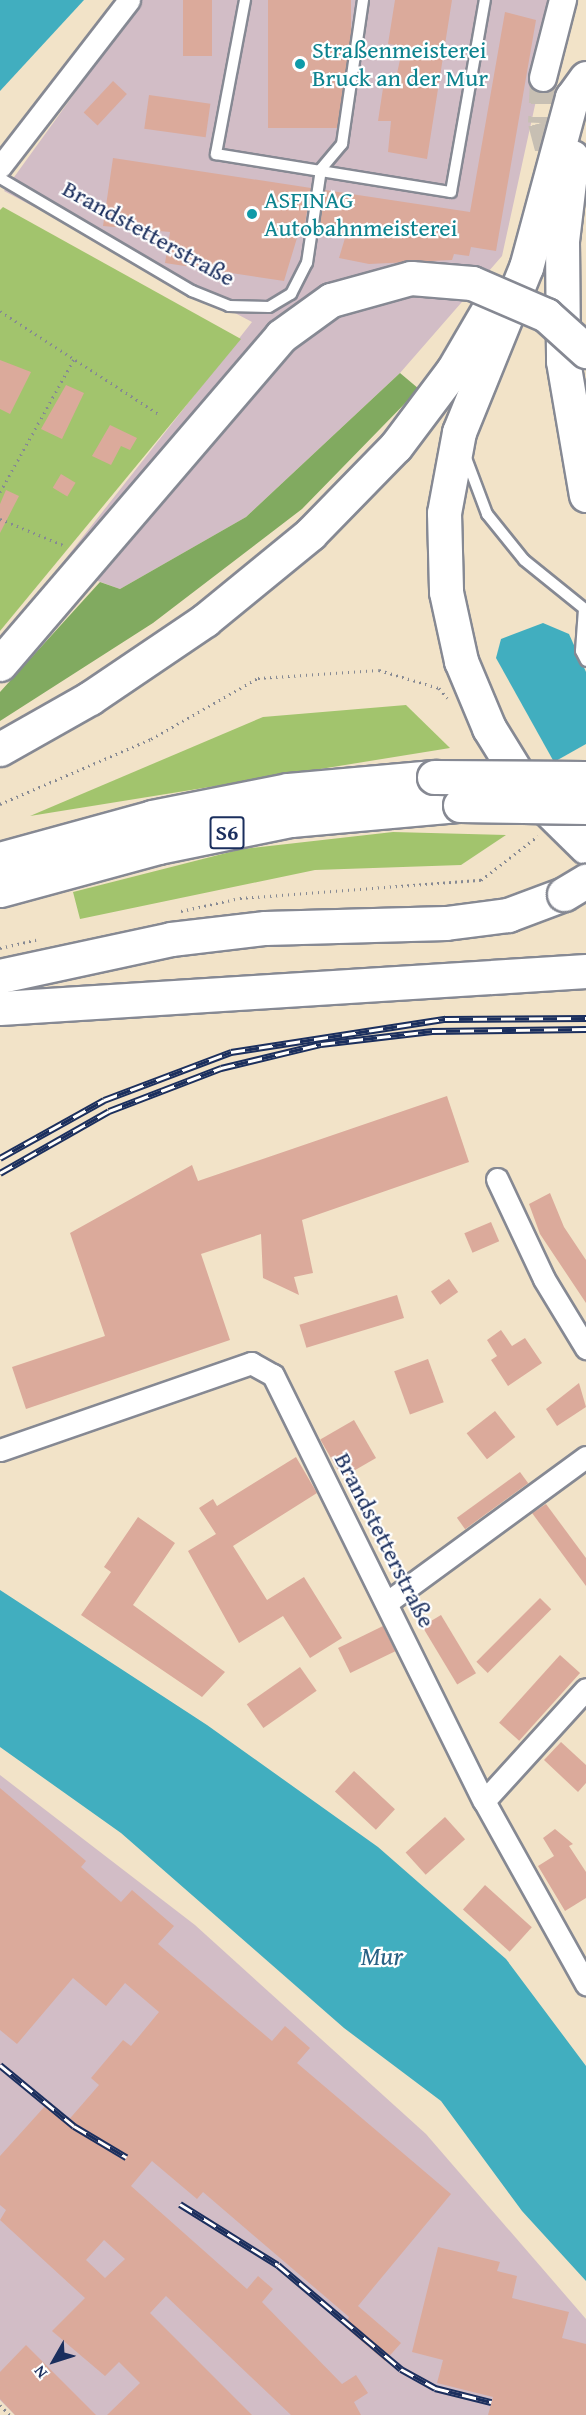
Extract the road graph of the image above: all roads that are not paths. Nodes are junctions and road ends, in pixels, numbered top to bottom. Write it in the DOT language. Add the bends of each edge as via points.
graph roads {
  1 [pos="129,0"];
  2 [pos="245,0"];
  3 [pos="363,0"];
  4 [pos="485,0"];
  5 [pos="563,0"];
  6 [pos="543,78"];
  7 [pos="586,78"];
  8 [pos="586,85"];
  9 [pos="0,167"];
  10 [pos="321,170"];
  11 [pos="0,178"];
  12 [pos="541,204"];
  13 [pos="586,351"];
  14 [pos="459,432"];
  15 [pos="586,495"];
  16 [pos="585,610"];
  17 [pos="586,662"];
  18 [pos="0,664"];
  19 [pos="0,749"];
  20 [pos="586,778"];
  21 [pos="586,807"];
  22 [pos="586,847"];
  23 [pos="0,859"];
  24 [pos="575,887"];
  25 [pos="0,890"];
  26 [pos="586,971"];
  27 [pos="0,976"];
  28 [pos="0,1008"];
  29 [pos="497,1179"];
  30 [pos="586,1348"];
  31 [pos="0,1450"];
  32 [pos="586,1458"];
  33 [pos="389,1601"];
  34 [pos="586,1689"];
  35 [pos="484,1801"];
  36 [pos="586,1984"];
  1 -- 9 [label="street"];
  2 -- 10 [label="lane" via="216,154"];
  3 -- 10 [label="lane, Brandstetterstraße" via="342,144"];
  4 -- 10 [label="lane" via="451,192"];
  5 -- 6 [label="street"];
  7 -- 12 [label="highway" via="572,97"];
  8 -- 15 [label="highway" via="567,184 561,302 563,361"];
  10 -- 11 [label="lane, Brandstetterstraße" via="301,282 282,300 254,311 192,291"];
  12 -- 14 [label="highway" via="526,267"];
  12 -- 19 [label="highway" via="510,273 453,370 396,446 310,534 206,620 90,698"];
  13 -- 18 [label="highway, bridge" via="546,315 472,283 395,280 331,300 262,357 60,600"];
  14 -- 16 [label="lane" via="471,482 487,514 524,560"];
  14 -- 22 [label="highway" via="444,513 446,592 461,661 489,728 526,788"];
  16 -- 17 [label="lane" via="581,651"];
  20 -- 23 [label="highway, S6, bridge" via="434,777 288,790 152,817"];
  21 -- 25 [label="highway, S6, bridge" via="460,805 291,820 158,847"];
  24 -- 27 [label="highway" via="508,915 446,923 265,928 195,936"];
  26 -- 28 [label="highway"];
  29 -- 30 [label="street" via="544,1279"];
  31 -- 33 [label="street, Brandstetterstraße" via="251,1364 273,1375"];
  32 -- 33 [label="street"];
  33 -- 35 [label="street, Brandstetterstraße"];
  34 -- 35 [label="street"];
  35 -- 36 [label="street, Brandstetterstraße"];
}
